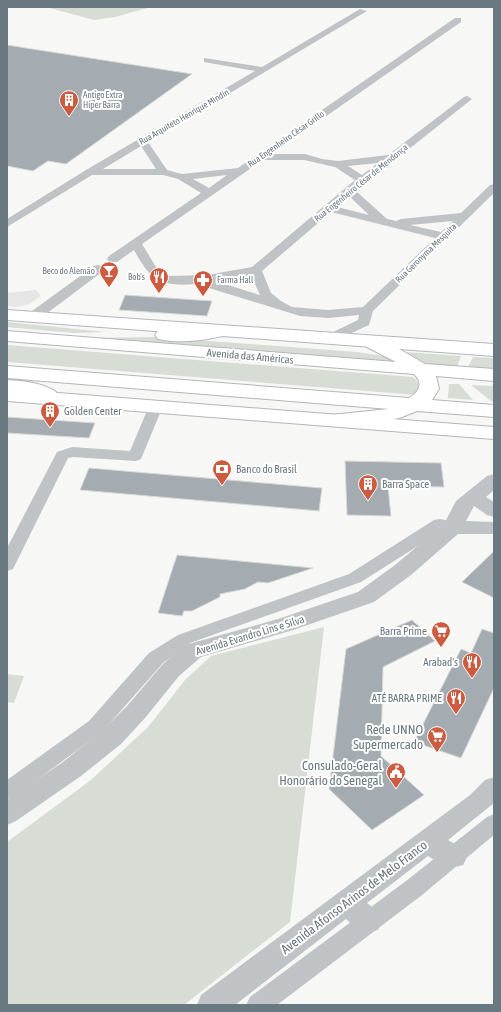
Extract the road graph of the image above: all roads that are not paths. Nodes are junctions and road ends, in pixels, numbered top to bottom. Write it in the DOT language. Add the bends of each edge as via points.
graph roads {
  1 [pos="363,11"];
  2 [pos="458,20"];
  3 [pos="207,60"];
  4 [pos="264,70"];
  5 [pos="467,99"];
  6 [pos="292,134"];
  7 [pos="142,141"];
  8 [pos="261,157"];
  9 [pos="305,157"];
  10 [pos="391,158"];
  11 [pos="338,164"];
  12 [pos="242,170"];
  13 [pos="90,172"];
  14 [pos="163,172"];
  15 [pos="182,177"];
  16 [pos="362,180"];
  17 [pos="494,187"];
  18 [pos="350,191"];
  19 [pos="208,192"];
  20 [pos="329,208"];
  21 [pos="464,216"];
  22 [pos="387,222"];
  23 [pos="7,224"];
  24 [pos="442,236"];
  25 [pos="136,244"];
  26 [pos="113,259"];
  27 [pos="98,269"];
  28 [pos="256,270"];
  29 [pos="197,280"];
  30 [pos="276,304"];
  31 [pos="7,315"];
  32 [pos="34,316"];
  33 [pos="365,316"];
  34 [pos="7,330"];
  35 [pos="221,331"];
  36 [pos="7,336"];
  37 [pos="330,339"];
  38 [pos="374,342"];
  39 [pos="494,350"];
  40 [pos="419,369"];
  41 [pos="7,372"];
  42 [pos="494,375"];
  43 [pos="7,386"];
  44 [pos="7,395"];
  45 [pos="52,398"];
  46 [pos="413,404"];
  47 [pos="156,406"];
  48 [pos="494,411"];
  49 [pos="328,420"];
  50 [pos="493,435"];
  51 [pos="494,480"];
  52 [pos="473,497"];
  53 [pos="494,511"];
  54 [pos="453,527"];
  55 [pos="494,528"];
  56 [pos="7,565"];
  57 [pos="494,787"];
  58 [pos="7,791"];
  59 [pos="7,814"];
  60 [pos="494,823"];
  61 [pos="427,841"];
  62 [pos="453,857"];
  63 [pos="347,902"];
  64 [pos="368,921"];
  65 [pos="212,1005"];
  66 [pos="258,1005"];
  1 -- 4 [label="street, Rua Arquiteto Henrique Mindin"];
  2 -- 6 [label="street, Rua Engenheiro César Grillo"];
  3 -- 4 [label="street"];
  4 -- 7 [label="street, Rua Arquiteto Henrique Mindin"];
  5 -- 10 [label="street, Rua Engenheiro César de Mendonça"];
  6 -- 8 [label="street, Rua Engenheiro César Grillo"];
  6 -- 9 [label="street"];
  7 -- 13 [label="street, Rua Arquiteto Henrique Mindin"];
  7 -- 14 [label="street"];
  8 -- 9 [label="street"];
  8 -- 12 [label="street, Rua Engenheiro César Grillo"];
  9 -- 11 [label="street"];
  10 -- 11 [label="street"];
  10 -- 16 [label="street, Rua Engenheiro César de Mendonça"];
  11 -- 16 [label="street"];
  12 -- 15 [label="street"];
  12 -- 19 [label="street, Rua Engenheiro César Grillo"];
  13 -- 14 [label="street"];
  13 -- 23 [label="street, Rua Arquiteto Henrique Mindin"];
  14 -- 15 [label="street"];
  15 -- 19 [label="street"];
  16 -- 18 [label="street, Rua Engenheiro César de Mendonça"];
  17 -- 21 [label="street, Rua Geronyma Mesquita"];
  18 -- 20 [label="street, Rua Engenheiro César de Mendonça"];
  18 -- 22 [label="street"];
  19 -- 25 [label="street, Rua Engenheiro César Grillo"];
  20 -- 22 [label="street"];
  20 -- 28 [label="street, Rua Engenheiro César de Mendonça"];
  21 -- 22 [label="street"];
  21 -- 24 [label="street, Rua Geronyma Mesquita"];
  22 -- 24 [label="street"];
  24 -- 33 [label="street, Rua Geronyma Mesquita"];
  25 -- 26 [label="street, Rua Engenheiro César Grillo"];
  25 -- 29 [label="street" via="159,276 170,280"];
  27 -- 32 [label="street"];
  28 -- 29 [label="street"];
  28 -- 30 [label="street" via="263,289"];
  29 -- 30 [label="street"];
  30 -- 33 [label="street" via="312,314"];
  31 -- 32 [label="main road, Avenida das Américas"];
  32 -- 35 [label="main road, Avenida das Américas"];
  33 -- 37 [label="street, Rua Geronyma Mesquita"];
  33 -- 38 [label="street"];
  34 -- 35 [label="main road" via="186,336"];
  35 -- 37 [label="main road, Avenida das Américas"];
  36 -- 40 [label="main road, Avenida das Américas"];
  37 -- 38 [label="main road, Avenida das Américas"];
  38 -- 39 [label="main road, Avenida das Américas"];
  38 -- 40 [label="main road" via="390,348"];
  40 -- 42 [label="main road, Avenida das Américas"];
  40 -- 46 [label="main road" via="430,386 423,398"];
  41 -- 46 [label="main road"];
  43 -- 45 [label="main road" via="29,387"];
  44 -- 45 [label="main road"];
  45 -- 47 [label="main road"];
  46 -- 48 [label="main road"];
  46 -- 49 [label="main road" via="391,414"];
  47 -- 49 [label="main road"];
  47 -- 56 [label="street" via="136,456 72,452 62,455"];
  49 -- 50 [label="main road"];
  51 -- 52 [label="street, Avenida Evandro Lins e Silva"];
  52 -- 53 [label="street"];
  52 -- 54 [label="street, Avenida Evandro Lins e Silva" via="463,506"];
  54 -- 55 [label="street"];
  54 -- 58 [label="street, Avenida Evandro Lins e Silva" via="440,524 355,578 184,639 156,658 96,726"];
  54 -- 59 [label="street, Avenida Evandro Lins e Silva" via="366,598 193,651 171,670 112,737 72,769"];
  57 -- 61 [label="street, Avenida Afonso Arinos de Melo Franco" via="479,802"];
  60 -- 62 [label="street"];
  61 -- 62 [label="street"];
  61 -- 63 [label="street, Avenida Afonso Arinos de Melo Franco"];
  62 -- 64 [label="street"];
  63 -- 64 [label="street"];
  63 -- 65 [label="street, Avenida Afonso Arinos de Melo Franco"];
  64 -- 66 [label="street"];
}
